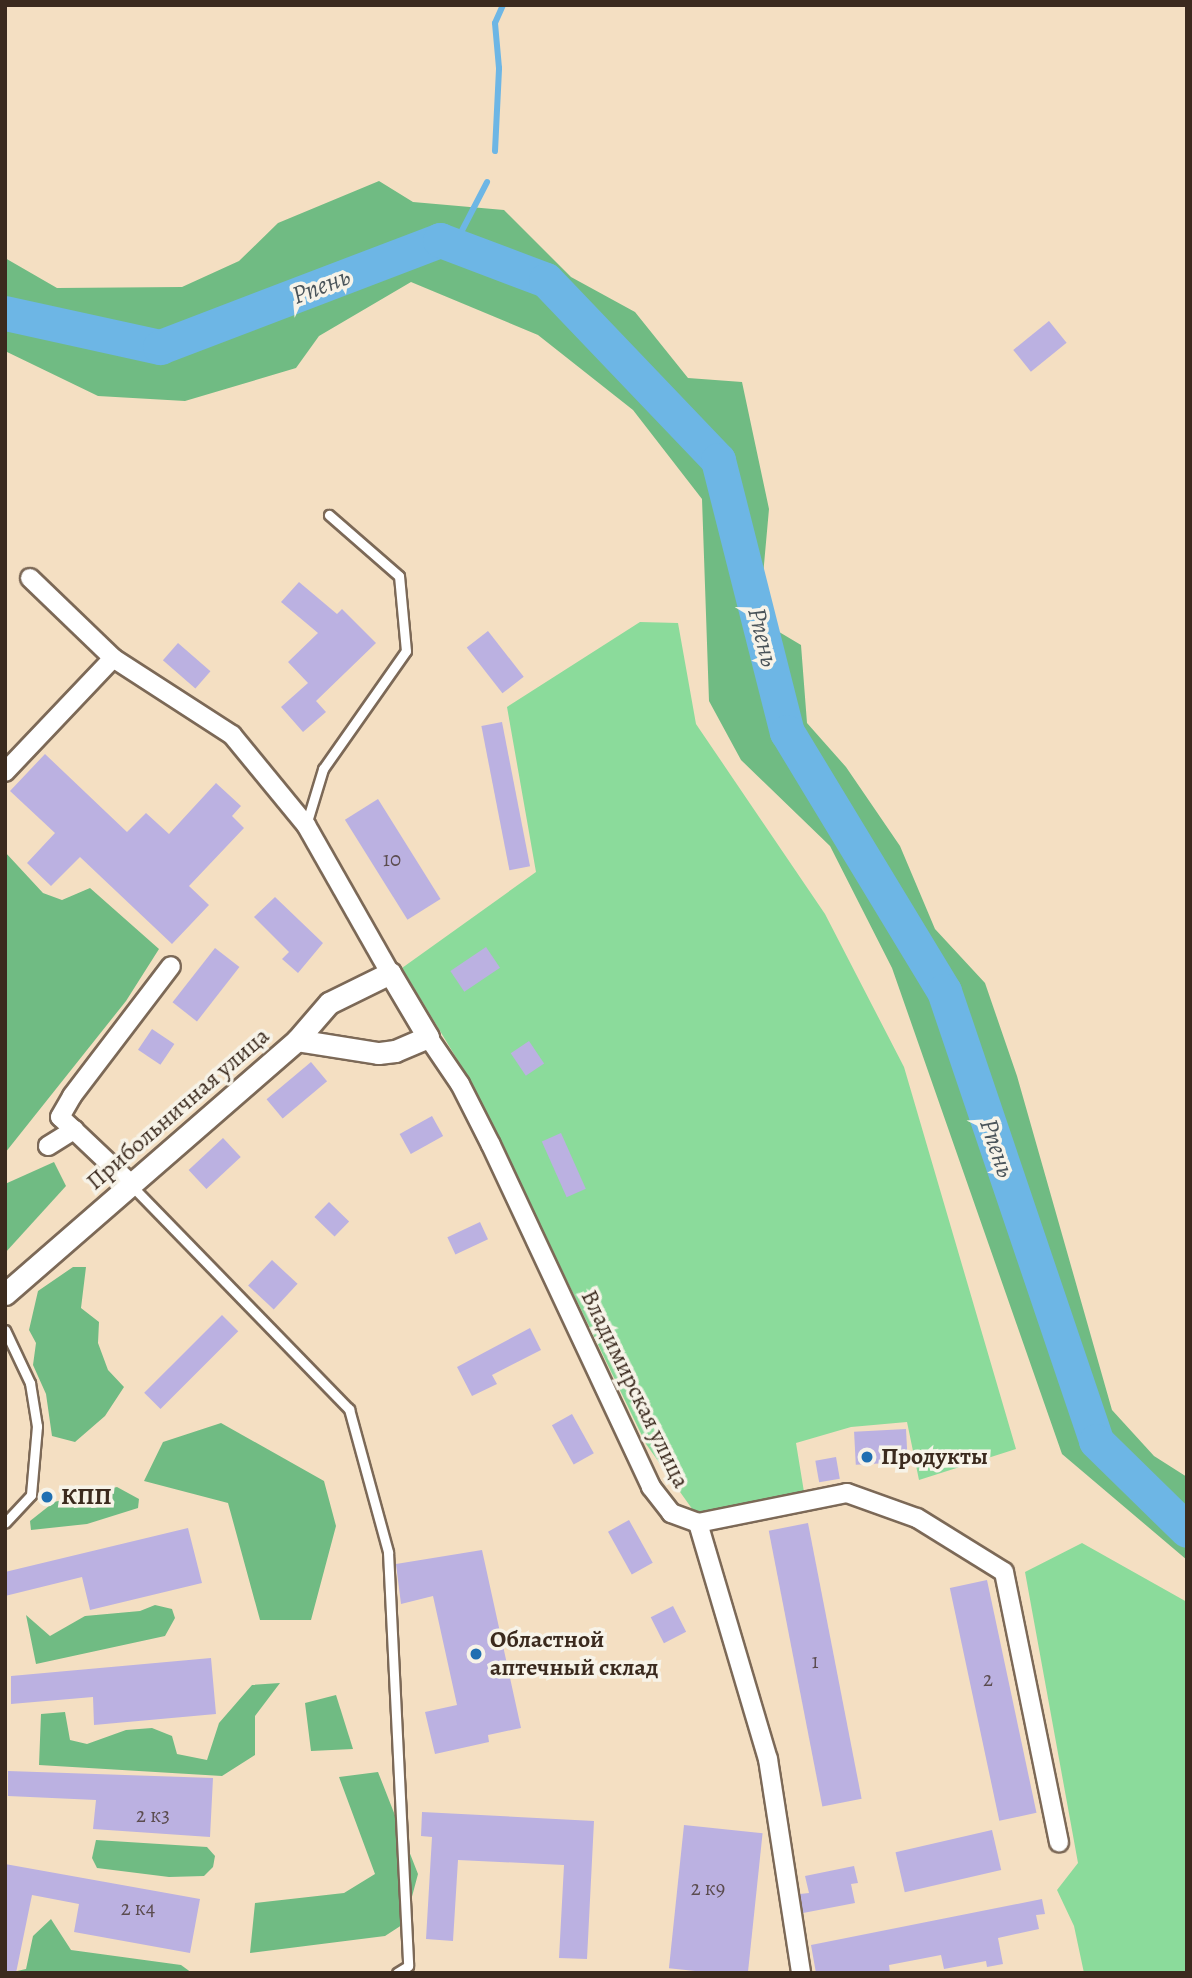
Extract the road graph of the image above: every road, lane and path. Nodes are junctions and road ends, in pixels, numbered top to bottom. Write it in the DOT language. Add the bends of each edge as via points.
graph roads {
  1 [pos="330,515"];
  2 [pos="30,578"];
  3 [pos="113,658"];
  4 [pos="5,772"];
  5 [pos="306,825"];
  6 [pos="171,966"];
  7 [pos="390,973"];
  8 [pos="428,1037"];
  9 [pos="296,1040"];
  10 [pos="74,1130"];
  11 [pos="48,1146"];
  12 [pos="131,1184"];
  13 [pos="5,1294"];
  14 [pos="5,1330"];
  15 [pos="5,1523"];
  16 [pos="698,1523"];
  17 [pos="1059,1842"];
  18 [pos="397,1973"];
  19 [pos="801,1973"];
  1 -- 5 [label="lane" via="399,576 407,651 323,769"];
  2 -- 3 [label="street"];
  3 -- 4 [label="street"];
  3 -- 5 [label="street" via="232,735"];
  5 -- 7 [label="street"];
  6 -- 10 [label="street" via="60,1117"];
  7 -- 8 [label="street"];
  7 -- 9 [label="street, Прибольничная улица" via="329,1003"];
  8 -- 9 [label="street" via="378,1053"];
  8 -- 16 [label="street, Владимирская улица" via="460,1084 491,1145 652,1487 671,1513"];
  9 -- 12 [label="street, Прибольничная улица"];
  10 -- 11 [label="street"];
  10 -- 12 [label="street"];
  12 -- 13 [label="street, Прибольничная улица"];
  12 -- 18 [label="lane" via="349,1409 388,1552 408,1966"];
  14 -- 15 [label="lane" via="30,1382 37,1426 31,1495"];
  16 -- 17 [label="street" via="848,1493 917,1518 1004,1572"];
  16 -- 19 [label="street" via="768,1759"];
}
